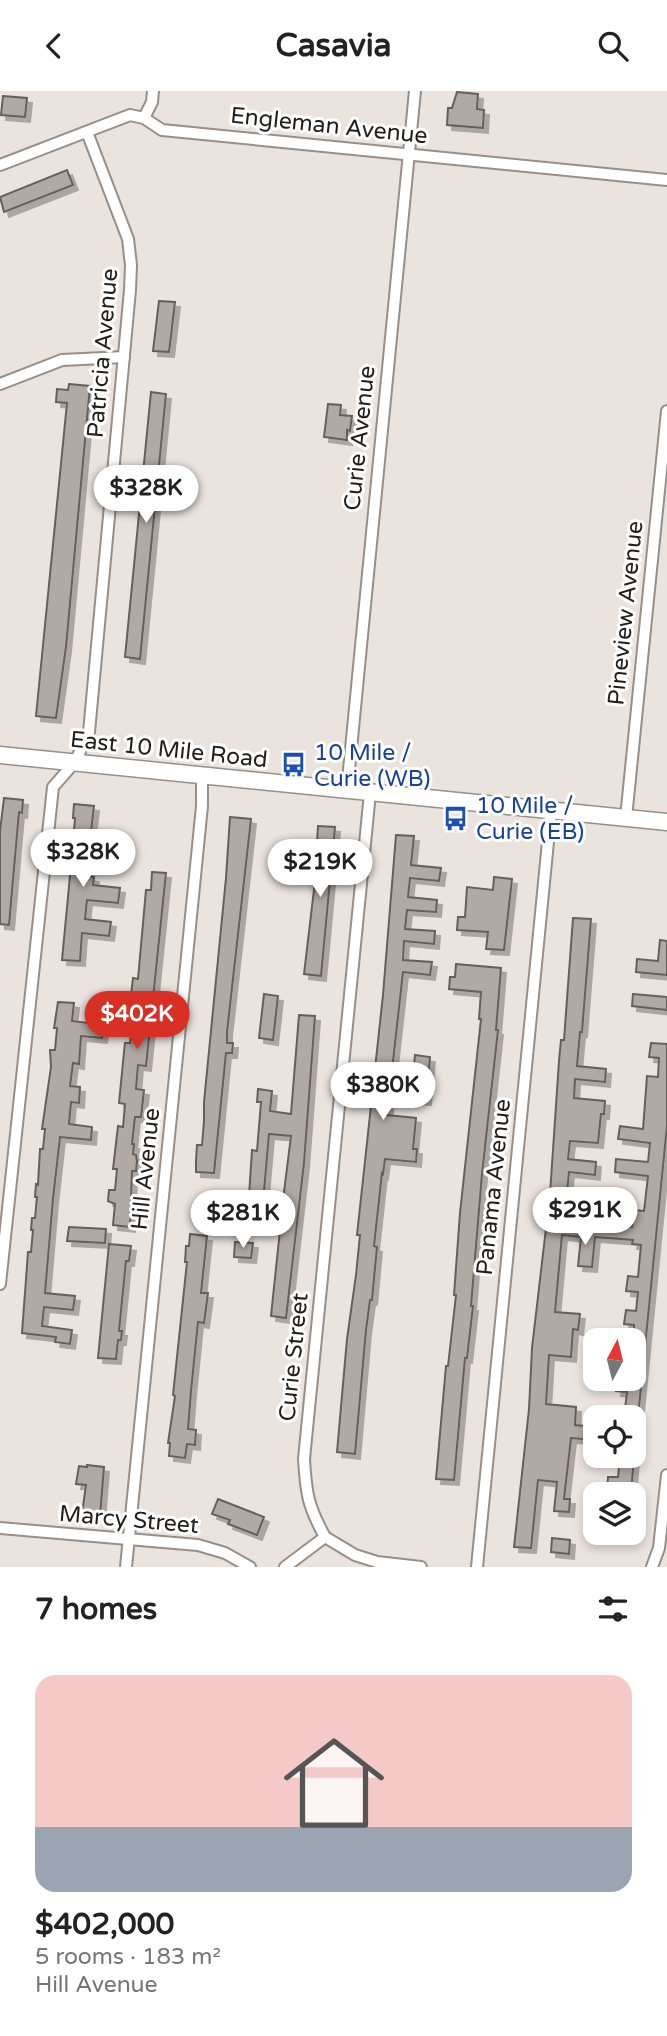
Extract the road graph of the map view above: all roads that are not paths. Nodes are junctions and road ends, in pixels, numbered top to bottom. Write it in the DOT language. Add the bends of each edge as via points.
graph roads {
  1 [pos="153,91"];
  2 [pos="415,91"];
  3 [pos="144,118"];
  4 [pos="87,132"];
  5 [pos="410,154"];
  6 [pos="0,165"];
  7 [pos="667,180"];
  8 [pos="124,357"];
  9 [pos="0,384"];
  10 [pos="667,411"];
  11 [pos="0,755"];
  12 [pos="75,762"];
  13 [pos="202,775"];
  14 [pos="347,790"];
  15 [pos="370,793"];
  16 [pos="551,811"];
  17 [pos="626,818"];
  18 [pos="667,822"];
  19 [pos="0,1284"];
  20 [pos="667,1475"];
  21 [pos="0,1528"];
  22 [pos="325,1537"];
  23 [pos="129,1539"];
  24 [pos="126,1567"];
  25 [pos="250,1567"];
  26 [pos="285,1567"];
  27 [pos="421,1567"];
  28 [pos="477,1567"];
  29 [pos="652,1567"];
  1 -- 3 [label="street"];
  2 -- 5 [label="street, Curie Avenue"];
  3 -- 4 [label="street, Engleman Avenue" via="130,115"];
  3 -- 5 [label="street, Engleman Avenue" via="162,129"];
  4 -- 6 [label="street, Engleman Avenue"];
  4 -- 8 [label="street, Patricia Avenue" via="130,251"];
  5 -- 7 [label="street, Engleman Avenue"];
  5 -- 14 [label="street, Curie Avenue"];
  8 -- 9 [label="street" via="62,360"];
  8 -- 12 [label="street, Patricia Avenue" via="89,732"];
  10 -- 17 [label="street, Pineview Avenue"];
  11 -- 12 [label="main road, East 10 Mile Road"];
  12 -- 13 [label="main road, East 10 Mile Road"];
  12 -- 19 [label="street, Patricia Avenue" via="53,787"];
  13 -- 14 [label="main road, East 10 Mile Road"];
  13 -- 23 [label="street, Hill Avenue"];
  14 -- 15 [label="main road, East 10 Mile Road"];
  15 -- 16 [label="main road, East 10 Mile Road"];
  15 -- 22 [label="street, Curie Street" via="304,1459 311,1512"];
  16 -- 17 [label="main road, East 10 Mile Road"];
  16 -- 28 [label="street, Panama Avenue"];
  17 -- 18 [label="main road, East 10 Mile Road"];
  20 -- 29 [label="street" via="659,1548"];
  21 -- 23 [label="street, Marcy Street"];
  22 -- 26 [label="street"];
  22 -- 27 [label="street" via="377,1562"];
  23 -- 24 [label="street, Hill Avenue"];
  23 -- 25 [label="street, Marcy Street" via="198,1545"];
}
